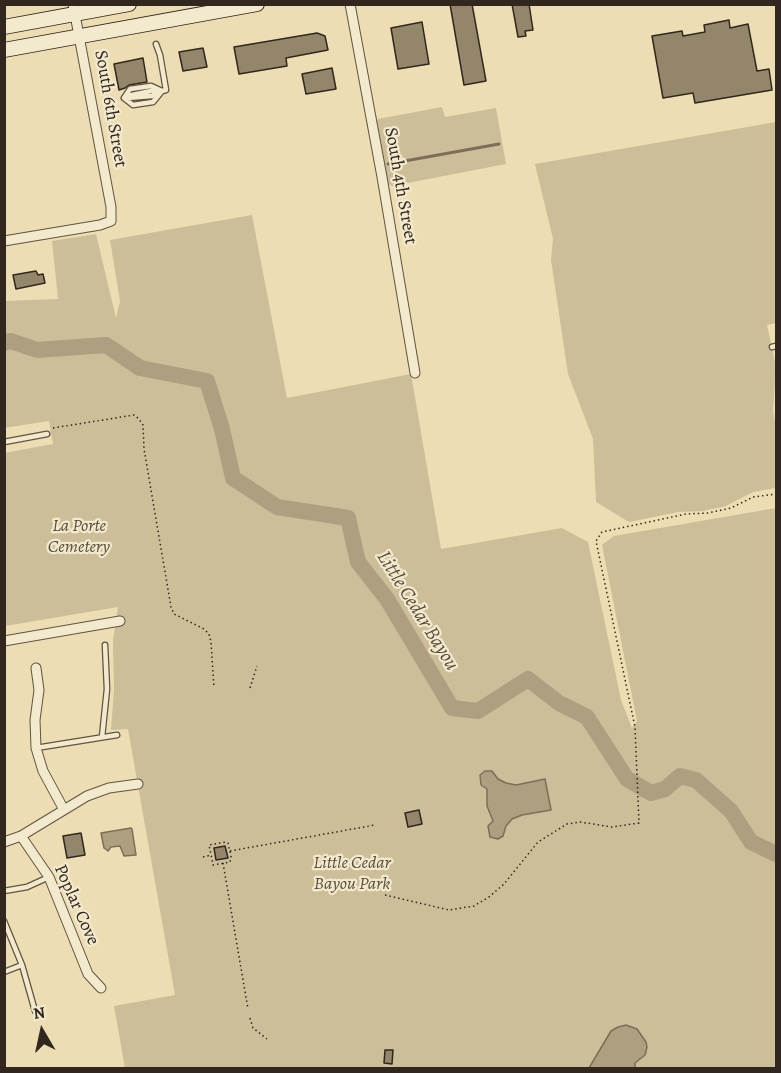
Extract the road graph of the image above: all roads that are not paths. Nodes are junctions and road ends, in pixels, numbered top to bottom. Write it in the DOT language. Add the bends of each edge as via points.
graph roads {
  1 [pos="129,4"];
  2 [pos="257,4"];
  3 [pos="350,4"];
  4 [pos="212,8"];
  5 [pos="73,9"];
  6 [pos="4,27"];
  7 [pos="80,37"];
  8 [pos="156,44"];
  9 [pos="4,50"];
  10 [pos="162,91"];
  11 [pos="4,241"];
  12 [pos="415,373"];
  13 [pos="46,432"];
  14 [pos="4,442"];
  15 [pos="120,621"];
  16 [pos="4,641"];
  17 [pos="105,645"];
  18 [pos="36,668"];
  19 [pos="117,735"];
  20 [pos="102,738"];
  21 [pos="36,748"];
  22 [pos="138,784"];
  23 [pos="63,808"];
  24 [pos="21,836"];
  25 [pos="4,842"];
  26 [pos="49,877"];
  27 [pos="4,891"];
  28 [pos="4,921"];
  29 [pos="22,965"];
  30 [pos="4,972"];
  31 [pos="101,988"];
  32 [pos="35,1011"];
  1 -- 5 [label="main road"];
  2 -- 4 [label="main road"];
  3 -- 12 [label="street, South 4th Street"];
  4 -- 7 [label="main road"];
  5 -- 6 [label="main road"];
  5 -- 7 [label="street, South 6th Street"];
  7 -- 9 [label="main road"];
  7 -- 11 [label="street, South 6th Street" via="111,221"];
  8 -- 10 [label="lane" via="166,90"];
  10 -- 10 [label="lane" via="153,96 124,98 130,89 150,86"];
  13 -- 14 [label="lane"];
  15 -- 16 [label="street"];
  17 -- 20 [label="lane" via="107,689"];
  18 -- 21 [label="street"];
  19 -- 20 [label="lane"];
  20 -- 21 [label="lane"];
  21 -- 23 [label="street" via="43,771"];
  22 -- 23 [label="street" via="98,792"];
  23 -- 24 [label="street"];
  24 -- 25 [label="street"];
  24 -- 26 [label="street, Poplar Cove"];
  26 -- 27 [label="lane" via="27,887"];
  26 -- 31 [label="street, Poplar Cove" via="88,974"];
  28 -- 29 [label="lane"];
  29 -- 30 [label="lane"];
  29 -- 32 [label="lane"];
}
